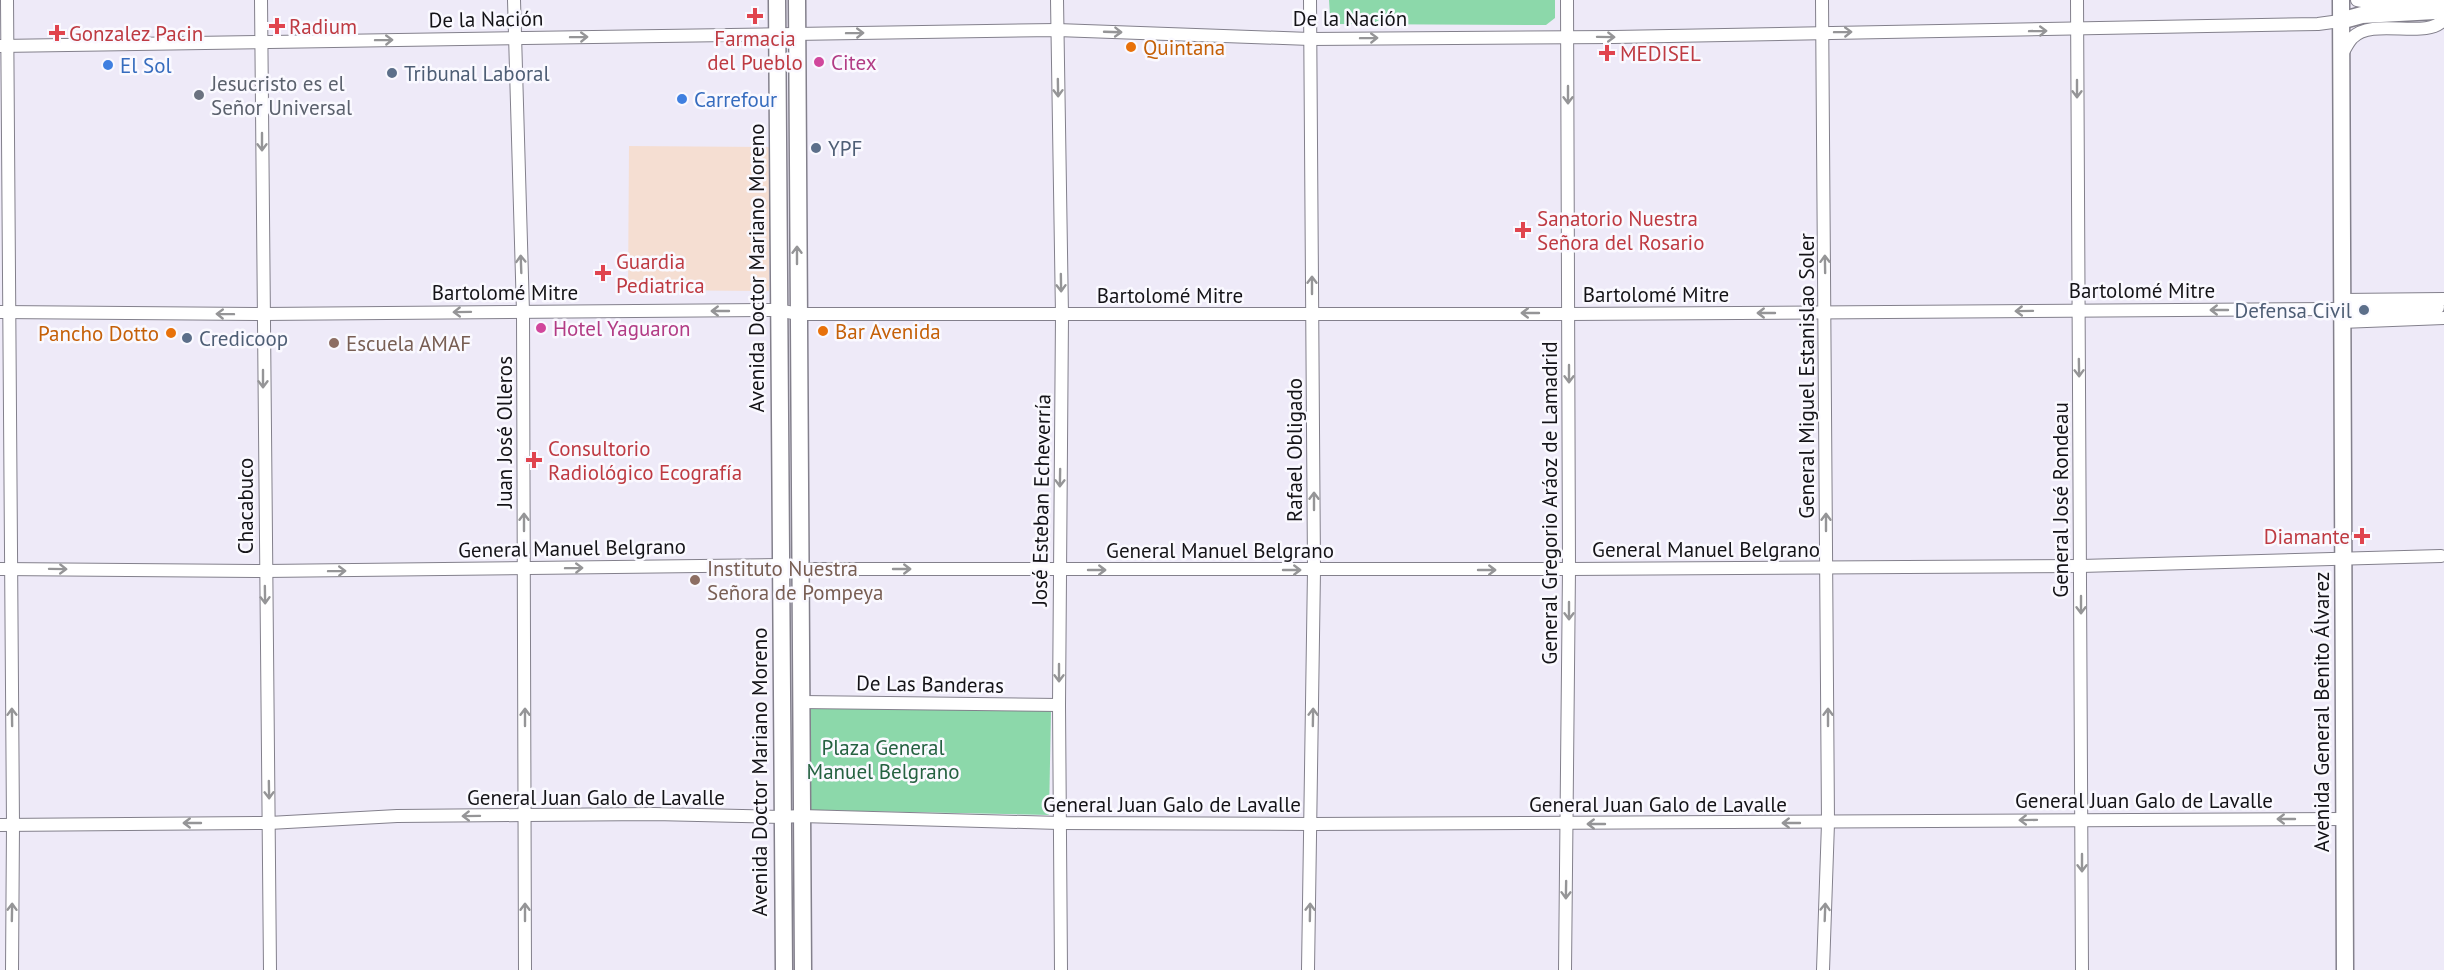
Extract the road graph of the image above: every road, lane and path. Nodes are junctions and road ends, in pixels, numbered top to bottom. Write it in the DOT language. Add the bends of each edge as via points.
graph roads {
  1 [pos="6,0"];
  2 [pos="261,0"];
  3 [pos="514,0"];
  4 [pos="777,0"];
  5 [pos="796,0"];
  6 [pos="1057,0"];
  7 [pos="1310,0"];
  8 [pos="1567,0"];
  9 [pos="1822,0"];
  10 [pos="2077,0"];
  11 [pos="2341,0"];
  12 [pos="2357,0"];
  13 [pos="2437,8"];
  14 [pos="2340,21"];
  15 [pos="1057,30"];
  16 [pos="2077,30"];
  17 [pos="1822,33"];
  18 [pos="777,34"];
  19 [pos="797,34"];
  20 [pos="1567,36"];
  21 [pos="514,38"];
  22 [pos="1311,39"];
  23 [pos="262,42"];
  24 [pos="4,46"];
  25 [pos="2340,58"];
  26 [pos="2441,308"];
  27 [pos="778,310"];
  28 [pos="2078,310"];
  29 [pos="2341,310"];
  30 [pos="5,312"];
  31 [pos="523,312"];
  32 [pos="1312,313"];
  33 [pos="1825,313"];
  34 [pos="263,314"];
  35 [pos="798,314"];
  36 [pos="1569,314"];
  37 [pos="1062,315"];
  38 [pos="2441,556"];
  39 [pos="2343,558"];
  40 [pos="780,565"];
  41 [pos="2081,566"];
  42 [pos="1826,568"];
  43 [pos="5,569"];
  44 [pos="524,569"];
  45 [pos="801,569"];
  46 [pos="1059,570"];
  47 [pos="1314,570"];
  48 [pos="1569,570"];
  49 [pos="265,571"];
  50 [pos="801,702"];
  51 [pos="1059,705"];
  52 [pos="525,815"];
  53 [pos="801,816"];
  54 [pos="781,817"];
  55 [pos="2081,819"];
  56 [pos="2345,819"];
  57 [pos="269,823"];
  58 [pos="1059,823"];
  59 [pos="1828,823"];
  60 [pos="1567,824"];
  61 [pos="0,825"];
  62 [pos="13,825"];
  63 [pos="1312,825"];
  64 [pos="12,970"];
  65 [pos="270,970"];
  66 [pos="525,970"];
  67 [pos="784,970"];
  68 [pos="803,970"];
  69 [pos="1060,970"];
  70 [pos="1308,970"];
  71 [pos="1565,970"];
  72 [pos="1823,970"];
  73 [pos="2082,970"];
  74 [pos="2344,970"];
  1 -- 24 [label="street"];
  2 -- 23 [label="street, Chacabuco"];
  3 -- 21 [label="street, Juan José Olleros"];
  4 -- 18 [label="main road, Avenida Doctor Mariano Moreno"];
  5 -- 19 [label="main road, Avenida Doctor Mariano Moreno"];
  6 -- 15 [label="street, José Esteban Echeverría"];
  7 -- 22 [label="street, Rafael Obligado"];
  8 -- 20 [label="street, General Gregorio Aráoz de Lamadrid"];
  9 -- 17 [label="street, General Miguel Estanislao Soler"];
  10 -- 16 [label="street, General José Rondeau"];
  11 -- 14 [label="main road, Avenida General Benito Álvarez"];
  12 -- 13 [label="street"];
  13 -- 14 [label="main road" via="2362,15"];
  13 -- 25 [label="street" via="2439,25 2359,33 2351,38"];
  14 -- 16 [label="street, De la Nación"];
  14 -- 25 [label="main road, Avenida General Benito Álvarez"];
  19 -- 15 [label="street, De la Nación, one-way"];
  15 -- 22 [label="street, De la Nación, one-way"];
  15 -- 37 [label="street, José Esteban Echeverría, one-way"];
  17 -- 16 [label="street, De la Nación, one-way"];
  16 -- 28 [label="street, General José Rondeau, one-way"];
  20 -- 17 [label="street, De la Nación, one-way"];
  33 -- 17 [label="street, General Miguel Estanislao Soler, one-way"];
  18 -- 19 [label="street, De la Nación"];
  21 -- 18 [label="street, De la Nación, one-way"];
  18 -- 27 [label="main road, Avenida Doctor Mariano Moreno"];
  35 -- 19 [label="main road, Avenida Doctor Mariano Moreno, one-way"];
  22 -- 20 [label="street, De la Nación, one-way"];
  20 -- 36 [label="street, General Gregorio Aráoz de Lamadrid, one-way"];
  23 -- 21 [label="street, De la Nación, one-way"];
  31 -- 21 [label="street, Juan José Olleros, one-way"];
  32 -- 22 [label="street, Rafael Obligado, one-way"];
  23 -- 24 [label="street, De la Nación"];
  23 -- 34 [label="street, Chacabuco, one-way"];
  24 -- 30 [label="street"];
  25 -- 29 [label="main road, Avenida General Benito Álvarez"];
  26 -- 29 [label="main road"];
  27 -- 31 [label="street, Bartolomé Mitre, one-way"];
  27 -- 35 [label="street, Bartolomé Mitre"];
  27 -- 40 [label="main road, Avenida Doctor Mariano Moreno"];
  29 -- 28 [label="street, Bartolomé Mitre, one-way"];
  28 -- 33 [label="street, Bartolomé Mitre, one-way"];
  28 -- 41 [label="street, General José Rondeau, one-way"];
  29 -- 39 [label="main road, Avenida General Benito Álvarez"];
  34 -- 30 [label="street, Bartolomé Mitre, one-way"];
  30 -- 43 [label="street"];
  31 -- 34 [label="street, Bartolomé Mitre, one-way"];
  44 -- 31 [label="street, Juan José Olleros, one-way"];
  36 -- 32 [label="street, Bartolomé Mitre, one-way"];
  32 -- 37 [label="street, Bartolomé Mitre"];
  47 -- 32 [label="street, Rafael Obligado, one-way"];
  33 -- 36 [label="street, Bartolomé Mitre, one-way"];
  42 -- 33 [label="street, General Miguel Estanislao Soler, one-way"];
  34 -- 49 [label="street, Chacabuco, one-way"];
  35 -- 37 [label="street, Bartolomé Mitre"];
  35 -- 45 [label="main road, Avenida Doctor Mariano Moreno"];
  36 -- 48 [label="street, General Gregorio Aráoz de Lamadrid, one-way"];
  37 -- 46 [label="street, José Esteban Echeverría, one-way"];
  38 -- 39 [label="street, General Manuel Belgrano"];
  39 -- 41 [label="street, General Manuel Belgrano"];
  39 -- 56 [label="main road, Avenida General Benito Álvarez"];
  44 -- 40 [label="street, General Manuel Belgrano, one-way"];
  40 -- 45 [label="street, General Manuel Belgrano"];
  40 -- 54 [label="main road, Avenida Doctor Mariano Moreno"];
  41 -- 42 [label="street, General Manuel Belgrano"];
  41 -- 55 [label="street, General José Rondeau, one-way"];
  42 -- 48 [label="street, General Manuel Belgrano"];
  59 -- 42 [label="street, General Miguel Estanislao Soler, one-way"];
  43 -- 49 [label="street, General Manuel Belgrano, one-way"];
  62 -- 43 [label="street, one-way"];
  49 -- 44 [label="street, General Manuel Belgrano, one-way"];
  52 -- 44 [label="street, Juan José Olleros, one-way"];
  45 -- 46 [label="street, General Manuel Belgrano, one-way"];
  45 -- 50 [label="main road, Avenida Doctor Mariano Moreno"];
  46 -- 47 [label="street, General Manuel Belgrano, one-way"];
  46 -- 51 [label="street, José Esteban Echeverría, one-way"];
  47 -- 48 [label="street, General Manuel Belgrano, one-way"];
  63 -- 47 [label="street, Rafael Obligado, one-way"];
  48 -- 60 [label="street, General Gregorio Aráoz de Lamadrid, one-way"];
  49 -- 57 [label="street, Chacabuco, one-way"];
  50 -- 51 [label="street, De Las Banderas"];
  50 -- 53 [label="main road, Avenida Doctor Mariano Moreno"];
  51 -- 58 [label="street, José Esteban Echeverría"];
  52 -- 54 [label="street, General Juan Galo de Lavalle"];
  52 -- 57 [label="street, General Juan Galo de Lavalle, one-way"];
  66 -- 52 [label="street, Juan José Olleros, one-way"];
  53 -- 54 [label="street, General Juan Galo de Lavalle"];
  53 -- 58 [label="street, General Juan Galo de Lavalle"];
  53 -- 68 [label="main road, Avenida Doctor Mariano Moreno"];
  54 -- 67 [label="main road, Avenida Doctor Mariano Moreno"];
  56 -- 55 [label="street, General Juan Galo de Lavalle, one-way"];
  55 -- 59 [label="street, General Juan Galo de Lavalle, one-way"];
  55 -- 73 [label="street, General José Rondeau, one-way"];
  56 -- 74 [label="main road, Avenida General Benito Álvarez"];
  57 -- 62 [label="street, General Juan Galo de Lavalle, one-way"];
  57 -- 65 [label="street, Chacabuco"];
  58 -- 63 [label="street, General Juan Galo de Lavalle"];
  58 -- 69 [label="street, José Esteban Echeverría"];
  59 -- 60 [label="street, General Juan Galo de Lavalle, one-way"];
  72 -- 59 [label="street, General Miguel Estanislao Soler, one-way"];
  60 -- 63 [label="street, General Juan Galo de Lavalle"];
  60 -- 71 [label="street, General Gregorio Aráoz de Lamadrid, one-way"];
  61 -- 62 [label="street, General Juan Galo de Lavalle"];
  64 -- 62 [label="street, one-way"];
  70 -- 63 [label="street, Rafael Obligado, one-way"];
}
